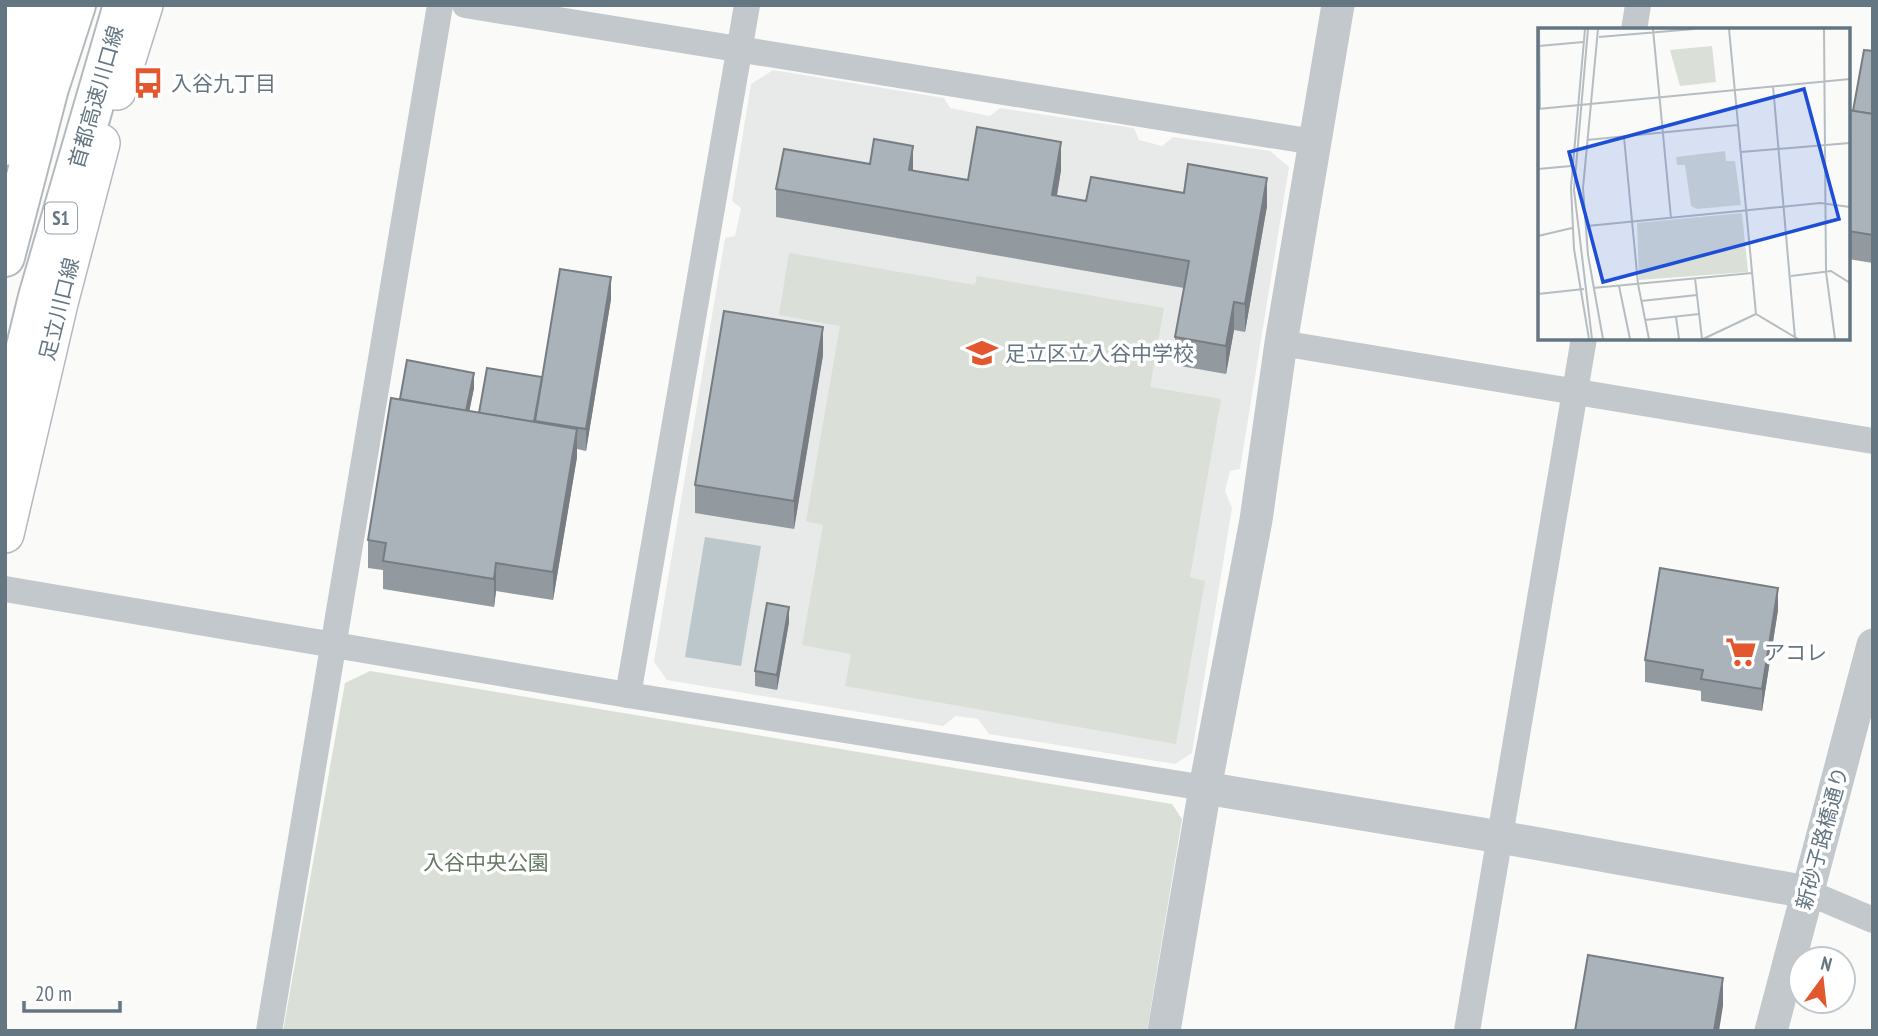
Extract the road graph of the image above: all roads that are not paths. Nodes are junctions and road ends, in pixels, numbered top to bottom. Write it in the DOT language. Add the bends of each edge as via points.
graph roads {
  1 [pos="25,5"];
  2 [pos="47,5"];
  3 [pos="76,5"];
  4 [pos="124,5"];
  5 [pos="144,5"];
  6 [pos="440,5"];
  7 [pos="465,5"];
  8 [pos="747,5"];
  9 [pos="1338,5"];
  10 [pos="1638,5"];
  11 [pos="1634,28"];
  12 [pos="740,48"];
  13 [pos="5,70"];
  14 [pos="1314,142"];
  15 [pos="5,146"];
  16 [pos="5,257"];
  17 [pos="1584,340"];
  18 [pos="1281,343"];
  19 [pos="1575,391"];
  20 [pos="5,433"];
  21 [pos="1873,441"];
  22 [pos="5,534"];
  23 [pos="5,589"];
  24 [pos="333,645"];
  25 [pos="1873,645"];
  26 [pos="628,695"];
  27 [pos="1205,788"];
  28 [pos="1500,837"];
  29 [pos="1807,892"];
  30 [pos="1873,920"];
  31 [pos="269,1031"];
  32 [pos="1164,1031"];
  33 [pos="1467,1031"];
  34 [pos="1771,1031"];
  1 -- 13 [label="main road"];
  2 -- 15 [label="highway"];
  3 -- 16 [label="highway"];
  4 -- 20 [label="highway, 首都高速川口線 / S1" via="38,297"];
  5 -- 22 [label="main road, 足立川口線" via="66,277"];
  6 -- 24 [label="street"];
  7 -- 12 [label="street"];
  8 -- 12 [label="street"];
  9 -- 14 [label="street"];
  10 -- 11 [label="street"];
  12 -- 14 [label="street"];
  12 -- 26 [label="street"];
  14 -- 18 [label="street"];
  17 -- 19 [label="street"];
  18 -- 19 [label="street"];
  18 -- 27 [label="street" via="1256,520"];
  19 -- 21 [label="street"];
  19 -- 28 [label="street"];
  23 -- 24 [label="street"];
  24 -- 26 [label="street"];
  24 -- 31 [label="street"];
  25 -- 29 [label="street, 新砂子路橋通り"];
  26 -- 27 [label="street"];
  27 -- 28 [label="street"];
  27 -- 32 [label="street"];
  28 -- 29 [label="street"];
  28 -- 33 [label="street"];
  29 -- 30 [label="street"];
  29 -- 34 [label="street, 新砂子路橋通り"];
}
